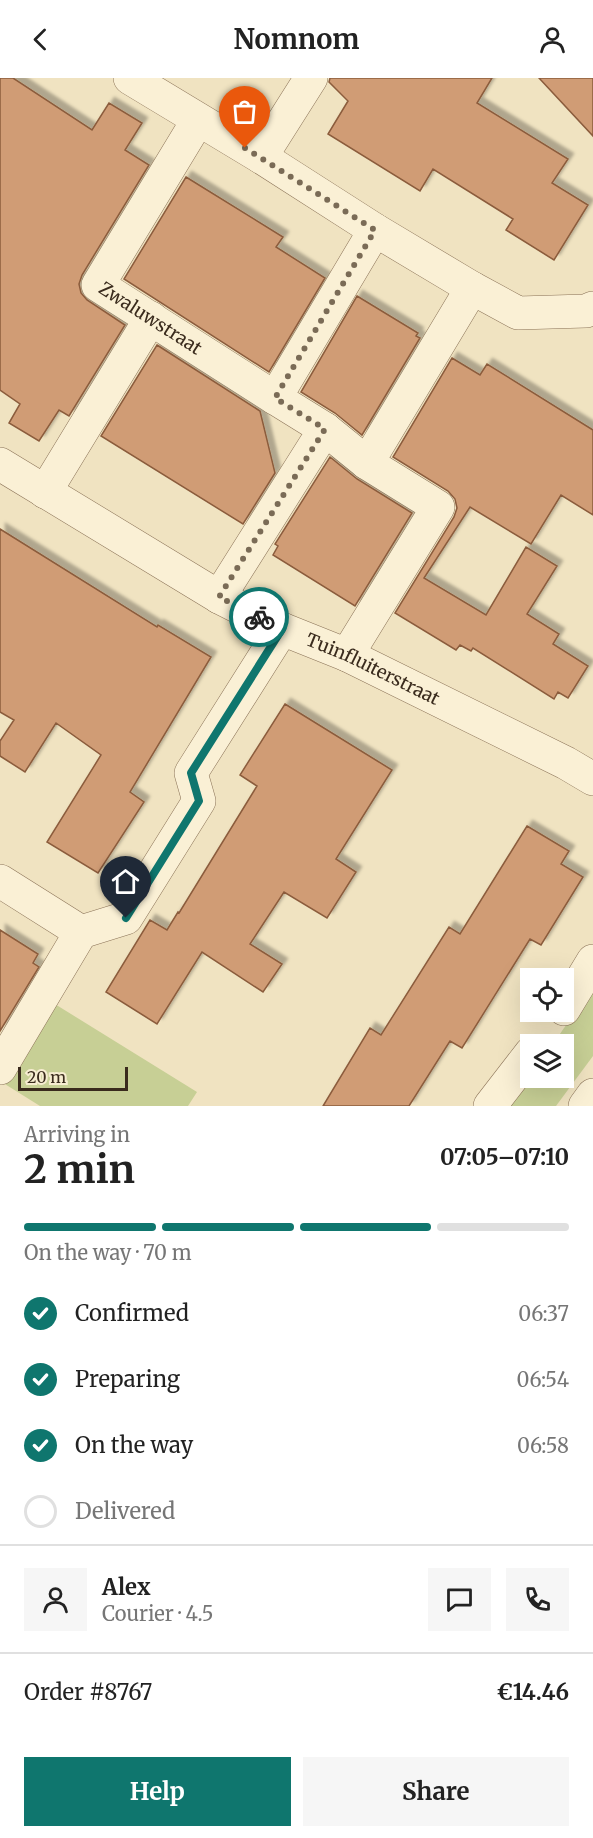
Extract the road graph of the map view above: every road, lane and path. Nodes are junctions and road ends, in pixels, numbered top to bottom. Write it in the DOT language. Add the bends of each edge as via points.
graph roads {
  1 [pos="130,78"];
  2 [pos="311,78"];
  3 [pos="198,120"];
  4 [pos="261,157"];
  5 [pos="375,230"];
  6 [pos="472,288"];
  7 [pos="593,308"];
  8 [pos="151,318"];
  9 [pos="275,398"];
  10 [pos="325,429"];
  11 [pos="367,463"];
  12 [pos="0,464"];
  13 [pos="45,492"];
  14 [pos="219,597"];
  15 [pos="282,629"];
  16 [pos="347,655"];
  17 [pos="593,779"];
  18 [pos="0,881"];
  19 [pos="81,932"];
  20 [pos="593,961"];
  21 [pos="574,992"];
  22 [pos="520,1067"];
  23 [pos="0,1068"];
  24 [pos="593,1095"];
  25 [pos="490,1106"];
  26 [pos="585,1106"];
  1 -- 3 [label="street"];
  2 -- 4 [label="street"];
  3 -- 4 [label="street"];
  3 -- 8 [label="street, Zwaluwstraat" via="98,285"];
  4 -- 5 [label="street"];
  5 -- 6 [label="street"];
  5 -- 9 [label="street"];
  6 -- 7 [label="street" via="518,313"];
  6 -- 11 [label="street"];
  8 -- 9 [label="street, Zwaluwstraat"];
  8 -- 13 [label="street"];
  9 -- 10 [label="street, Zwaluwstraat"];
  10 -- 11 [label="street, Zwaluwstraat"];
  10 -- 14 [label="street"];
  11 -- 16 [label="street, Zwaluwstraat" via="438,507"];
  12 -- 13 [label="street, Tuinfluiterstraat"];
  13 -- 14 [label="street, Tuinfluiterstraat"];
  14 -- 15 [label="street, Tuinfluiterstraat"];
  15 -- 16 [label="street, Tuinfluiterstraat"];
  15 -- 19 [label="street" via="191,773 199,801 126,918"];
  16 -- 17 [label="street, Tuinfluiterstraat"];
  18 -- 19 [label="street"];
  19 -- 23 [label="street"];
  20 -- 21 [label="street"];
  22 -- 25 [label="street"];
  24 -- 26 [label="street"];
}
